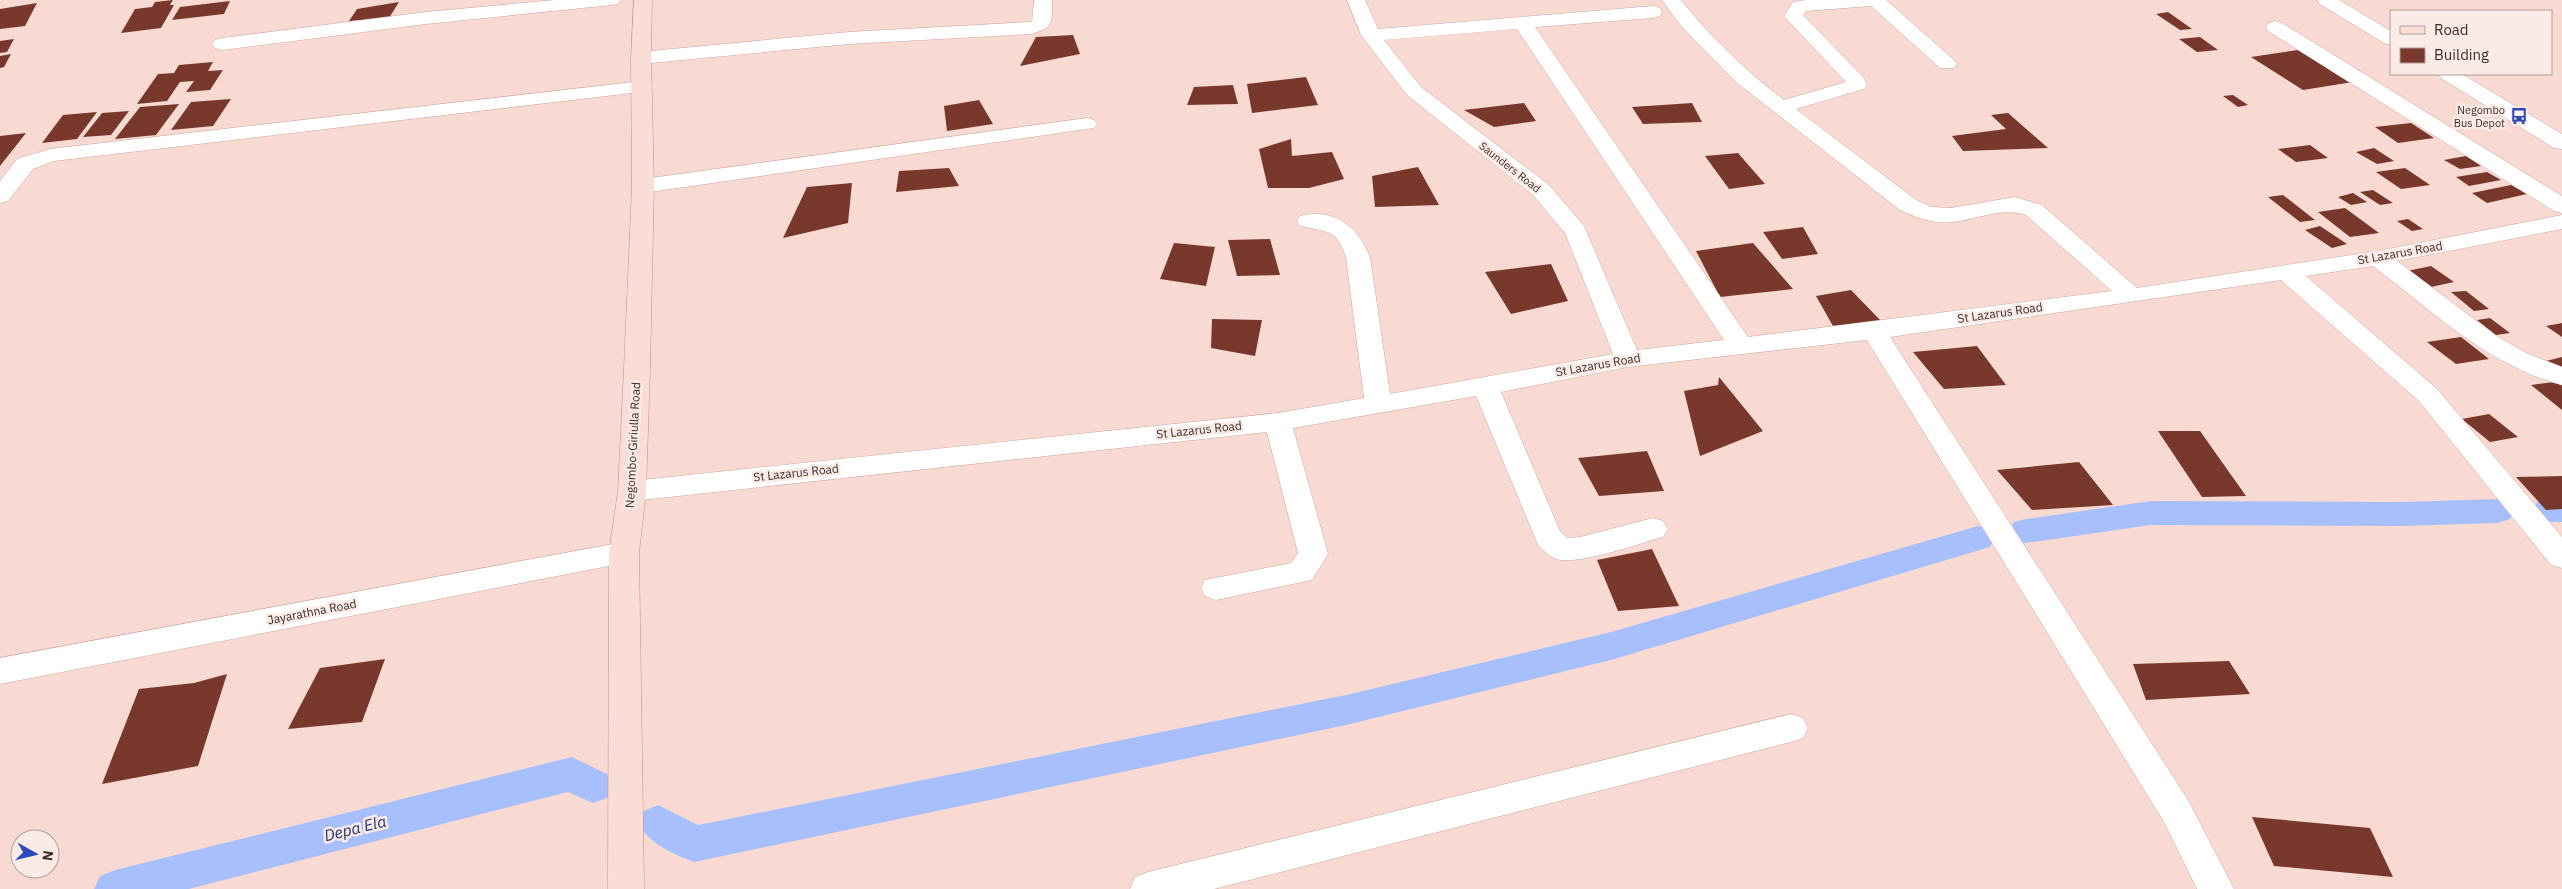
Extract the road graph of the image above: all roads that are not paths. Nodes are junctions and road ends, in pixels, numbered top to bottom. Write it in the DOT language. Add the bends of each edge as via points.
graph roads {
  1 [pos="612,0"];
  2 [pos="643,0"];
  3 [pos="1043,0"];
  4 [pos="1356,0"];
  5 [pos="1672,0"];
  6 [pos="1875,0"];
  7 [pos="2326,0"];
  8 [pos="1627,7"];
  9 [pos="1653,12"];
  10 [pos="1522,22"];
  11 [pos="2275,27"];
  12 [pos="1371,34"];
  13 [pos="2390,38"];
  14 [pos="222,44"];
  15 [pos="641,58"];
  16 [pos="1947,64"];
  17 [pos="2450,75"];
  18 [pos="642,87"];
  19 [pos="1781,106"];
  20 [pos="1087,124"];
  21 [pos="2562,143"];
  22 [pos="643,186"];
  23 [pos="0,196"];
  24 [pos="2562,206"];
  25 [pos="1308,221"];
  26 [pos="2562,222"];
  27 [pos="2378,258"];
  28 [pos="2285,271"];
  29 [pos="2132,296"];
  30 [pos="1874,330"];
  31 [pos="1741,346"];
  32 [pos="1628,359"];
  33 [pos="2562,377"];
  34 [pos="1486,386"];
  35 [pos="1378,405"];
  36 [pos="1278,422"];
  37 [pos="632,491"];
  38 [pos="1653,529"];
  39 [pos="624,553"];
  40 [pos="2562,557"];
  41 [pos="1216,588"];
  42 [pos="0,671"];
  43 [pos="1791,728"];
  44 [pos="626,889"];
  45 [pos="1148,889"];
  46 [pos="2216,889"];
  1 -- 14 [label="street" via="426,18"];
  2 -- 15 [label="main road, Negombo-Giriulla Road"];
  3 -- 15 [label="street" via="1041,25 1031,28 849,38"];
  4 -- 12 [label="street, Saunders Road"];
  5 -- 19 [label="street" via="1688,23 1743,78"];
  6 -- 16 [label="street"];
  6 -- 19 [label="street" via="1800,6 1793,16 1857,85"];
  7 -- 13 [label="street"];
  8 -- 9 [label="street"];
  8 -- 10 [label="street"];
  10 -- 12 [label="street"];
  10 -- 31 [label="street"];
  11 -- 24 [label="street"];
  12 -- 32 [label="street, Saunders Road" via="1414,92 1541,190 1576,232"];
  15 -- 18 [label="main road, Negombo-Giriulla Road"];
  17 -- 21 [label="street"];
  18 -- 22 [label="main road, Negombo-Giriulla Road"];
  18 -- 23 [label="street" via="50,155 25,164"];
  19 -- 29 [label="street" via="1908,205 1928,214 1951,215 2015,204 2034,210"];
  20 -- 22 [label="street"];
  22 -- 37 [label="main road, Negombo-Giriulla Road"];
  25 -- 35 [label="street" via="1335,224 1352,240 1358,257"];
  26 -- 27 [label="street, St Lazarus Road"];
  27 -- 28 [label="street, St Lazarus Road"];
  27 -- 33 [label="street" via="2486,341 2517,359"];
  28 -- 29 [label="street, St Lazarus Road"];
  28 -- 40 [label="street" via="2428,396"];
  29 -- 30 [label="street, St Lazarus Road"];
  30 -- 31 [label="street, St Lazarus Road"];
  30 -- 46 [label="street" via="2176,811"];
  31 -- 32 [label="street, St Lazarus Road"];
  32 -- 34 [label="street, St Lazarus Road"];
  34 -- 35 [label="street, St Lazarus Road"];
  34 -- 38 [label="street" via="1548,537 1560,549 1580,548"];
  35 -- 36 [label="street, St Lazarus Road"];
  36 -- 37 [label="street, St Lazarus Road"];
  36 -- 41 [label="street" via="1313,554 1301,572"];
  37 -- 39 [label="main road, Negombo-Giriulla Road"];
  39 -- 42 [label="street, Jayarathna Road"];
  39 -- 44 [label="main road, Negombo-Giriulla Road"];
  43 -- 45 [label="street"];
}
